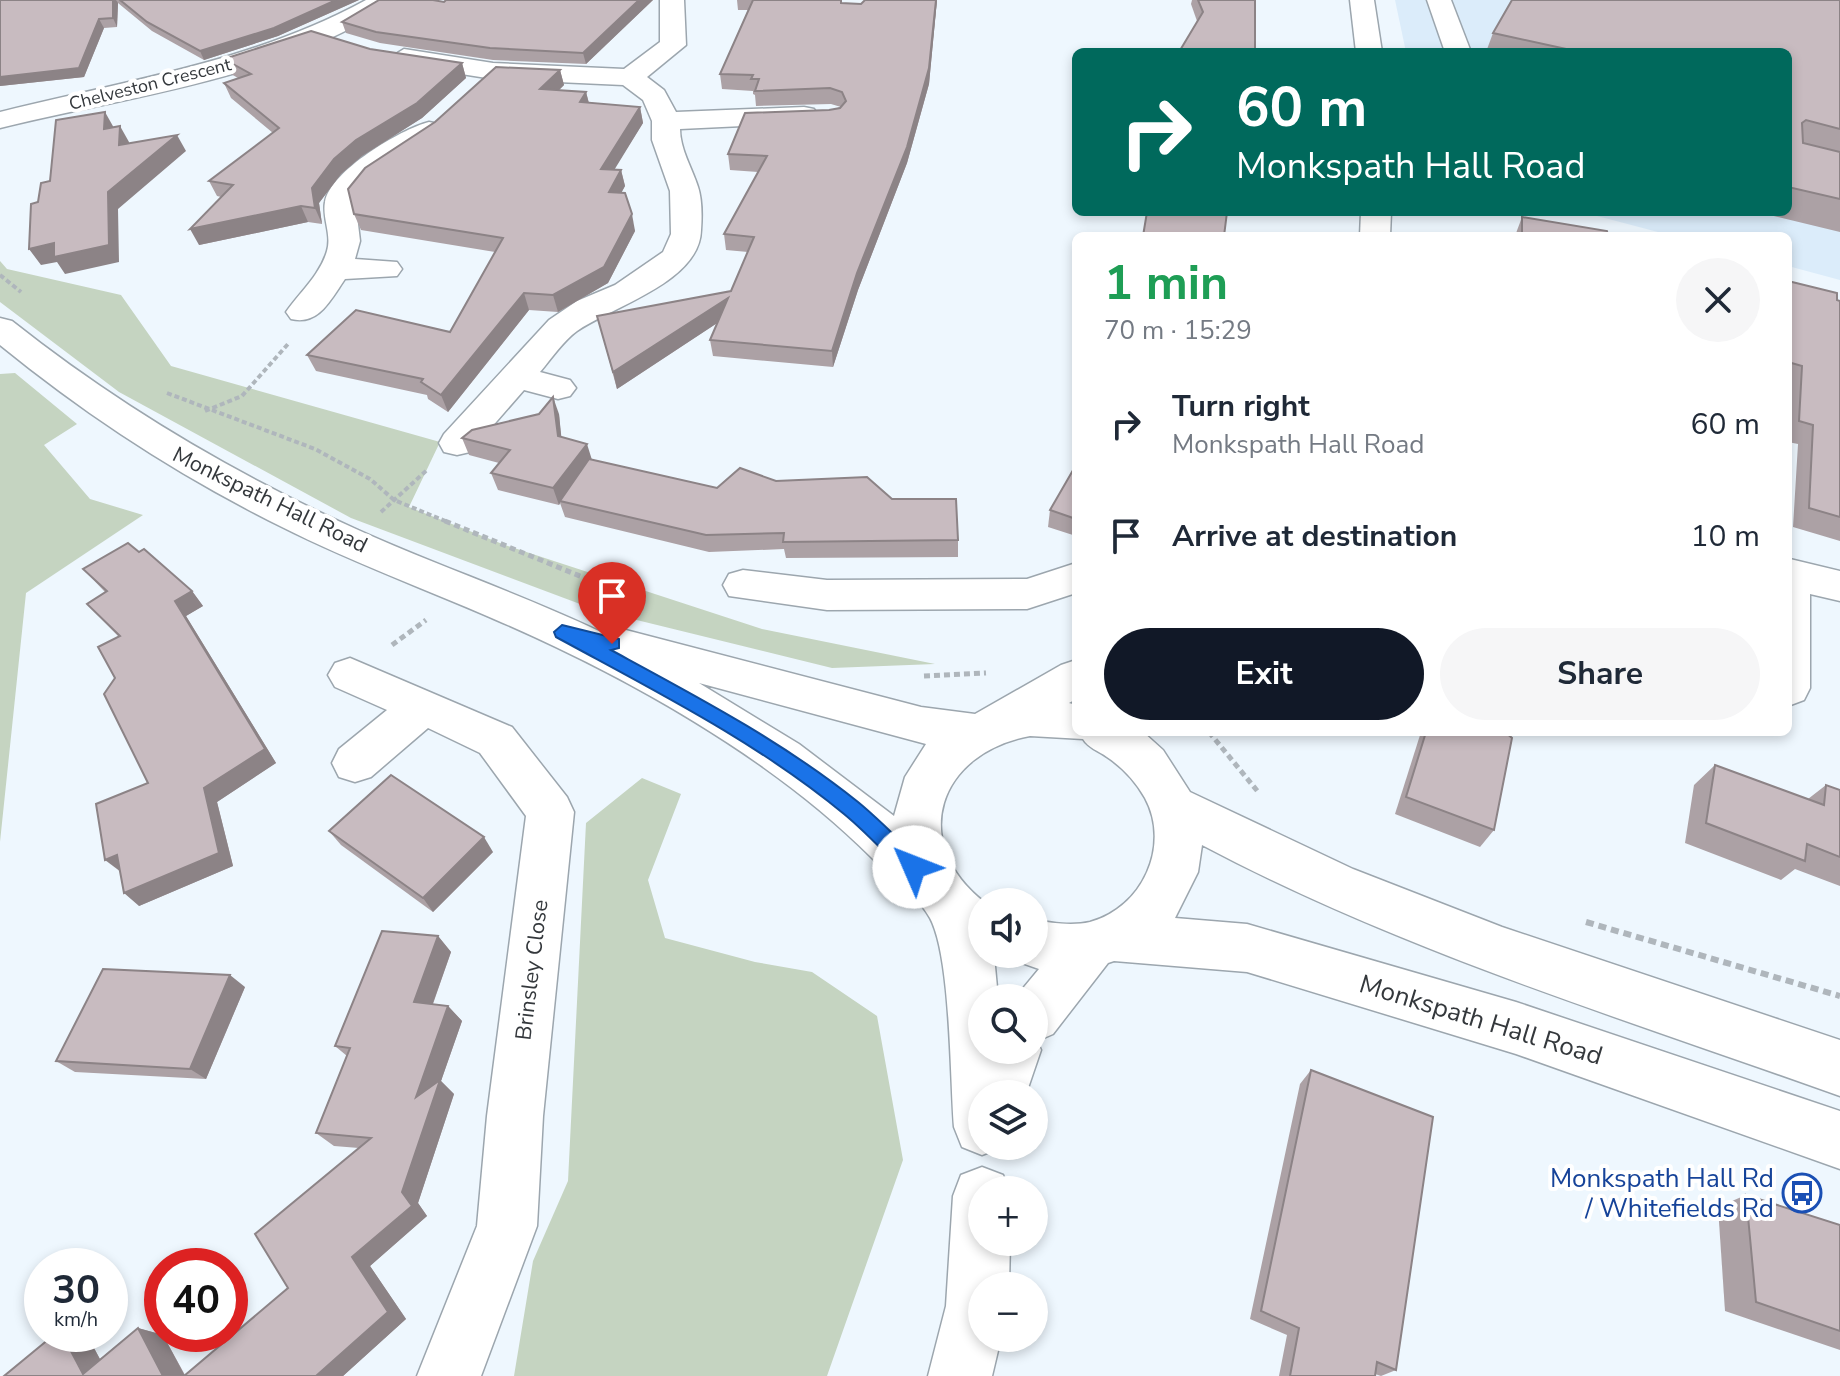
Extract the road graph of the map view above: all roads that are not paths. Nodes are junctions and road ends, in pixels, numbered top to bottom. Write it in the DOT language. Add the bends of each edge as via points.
graph roads {
  1 [pos="384,0"];
  2 [pos="672,0"];
  3 [pos="1362,0"];
  4 [pos="1439,0"];
  5 [pos="317,35"];
  6 [pos="1368,48"];
  7 [pos="1457,48"];
  8 [pos="493,71"];
  9 [pos="630,77"];
  10 [pos="470,92"];
  11 [pos="448,112"];
  12 [pos="830,115"];
  13 [pos="0,120"];
  14 [pos="666,121"];
  15 [pos="336,269"];
  16 [pos="386,269"];
  17 [pos="303,312"];
  18 [pos="3,334"];
  19 [pos="518,377"];
  20 [pos="558,388"];
  21 [pos="457,443"];
  22 [pos="1792,574"];
  23 [pos="1072,579"];
  24 [pos="743,585"];
  25 [pos="1840,586"];
  26 [pos="562,632"];
  27 [pos="350,675"];
  28 [pos="1072,679"];
  29 [pos="423,706"];
  30 [pos="1072,722"];
  31 [pos="988,728"];
  32 [pos="1109,736"];
  33 [pos="1161,736"];
  34 [pos="355,763"];
  35 [pos="1168,793"];
  36 [pos="956,907"];
  37 [pos="1101,942"];
  38 [pos="1048,946"];
  39 [pos="1048,1001"];
  40 [pos="1840,1068"];
  41 [pos="977,1080"];
  42 [pos="1840,1140"];
  43 [pos="983,1160"];
  44 [pos="449,1376"];
  45 [pos="960,1376"];
  1 -- 5 [label="street, Chelveston Crescent"];
  2 -- 9 [label="street" via="673,45"];
  3 -- 6 [label="street"];
  4 -- 7 [label="street"];
  5 -- 8 [label="street" via="369,51"];
  5 -- 13 [label="street, Chelveston Crescent" via="179,79"];
  8 -- 9 [label="street"];
  8 -- 10 [label="street"];
  9 -- 14 [label="street" via="655,96"];
  11 -- 15 [label="street" via="350,182 337,205 345,246"];
  12 -- 14 [label="street"];
  14 -- 19 [label="street" via="666,140 685,191 686,234 677,256 626,292 561,327"];
  15 -- 16 [label="street"];
  15 -- 17 [label="street"];
  18 -- 26 [label="street, Monkspath Hall Road" via="156,443 348,542"];
  19 -- 20 [label="street"];
  19 -- 21 [label="street"];
  22 -- 25 [label="street"];
  23 -- 24 [label="street" via="1027,594 827,595"];
  26 -- 31 [label="street, Monkspath Hall Road" via="921,725"];
  26 -- 36 [label="street, Monkspath Hall Road" via="784,759 852,809"];
  27 -- 29 [label="street, Brinsley Close"];
  28 -- 31 [label="street"];
  29 -- 34 [label="street"];
  29 -- 44 [label="street, Brinsley Close" via="496,740 550,812 507,1226"];
  30 -- 31 [label="street" via="1035,717"];
  31 -- 36 [label="street" via="939,762 920,797 918,846"];
  32 -- 35 [label="street" via="1137,753"];
  33 -- 35 [label="street"];
  35 -- 37 [label="street" via="1181,838 1169,889 1147,916"];
  35 -- 40 [label="street" via="1229,837 1345,889"];
  36 -- 41 [label="street" via="968,956"];
  37 -- 38 [label="street, Monkspath Hall Road"];
  37 -- 39 [label="street"];
  37 -- 42 [label="street, Monkspath Hall Road" via="1247,948 1516,1028"];
  43 -- 45 [label="street" via="977,1306"];
}
